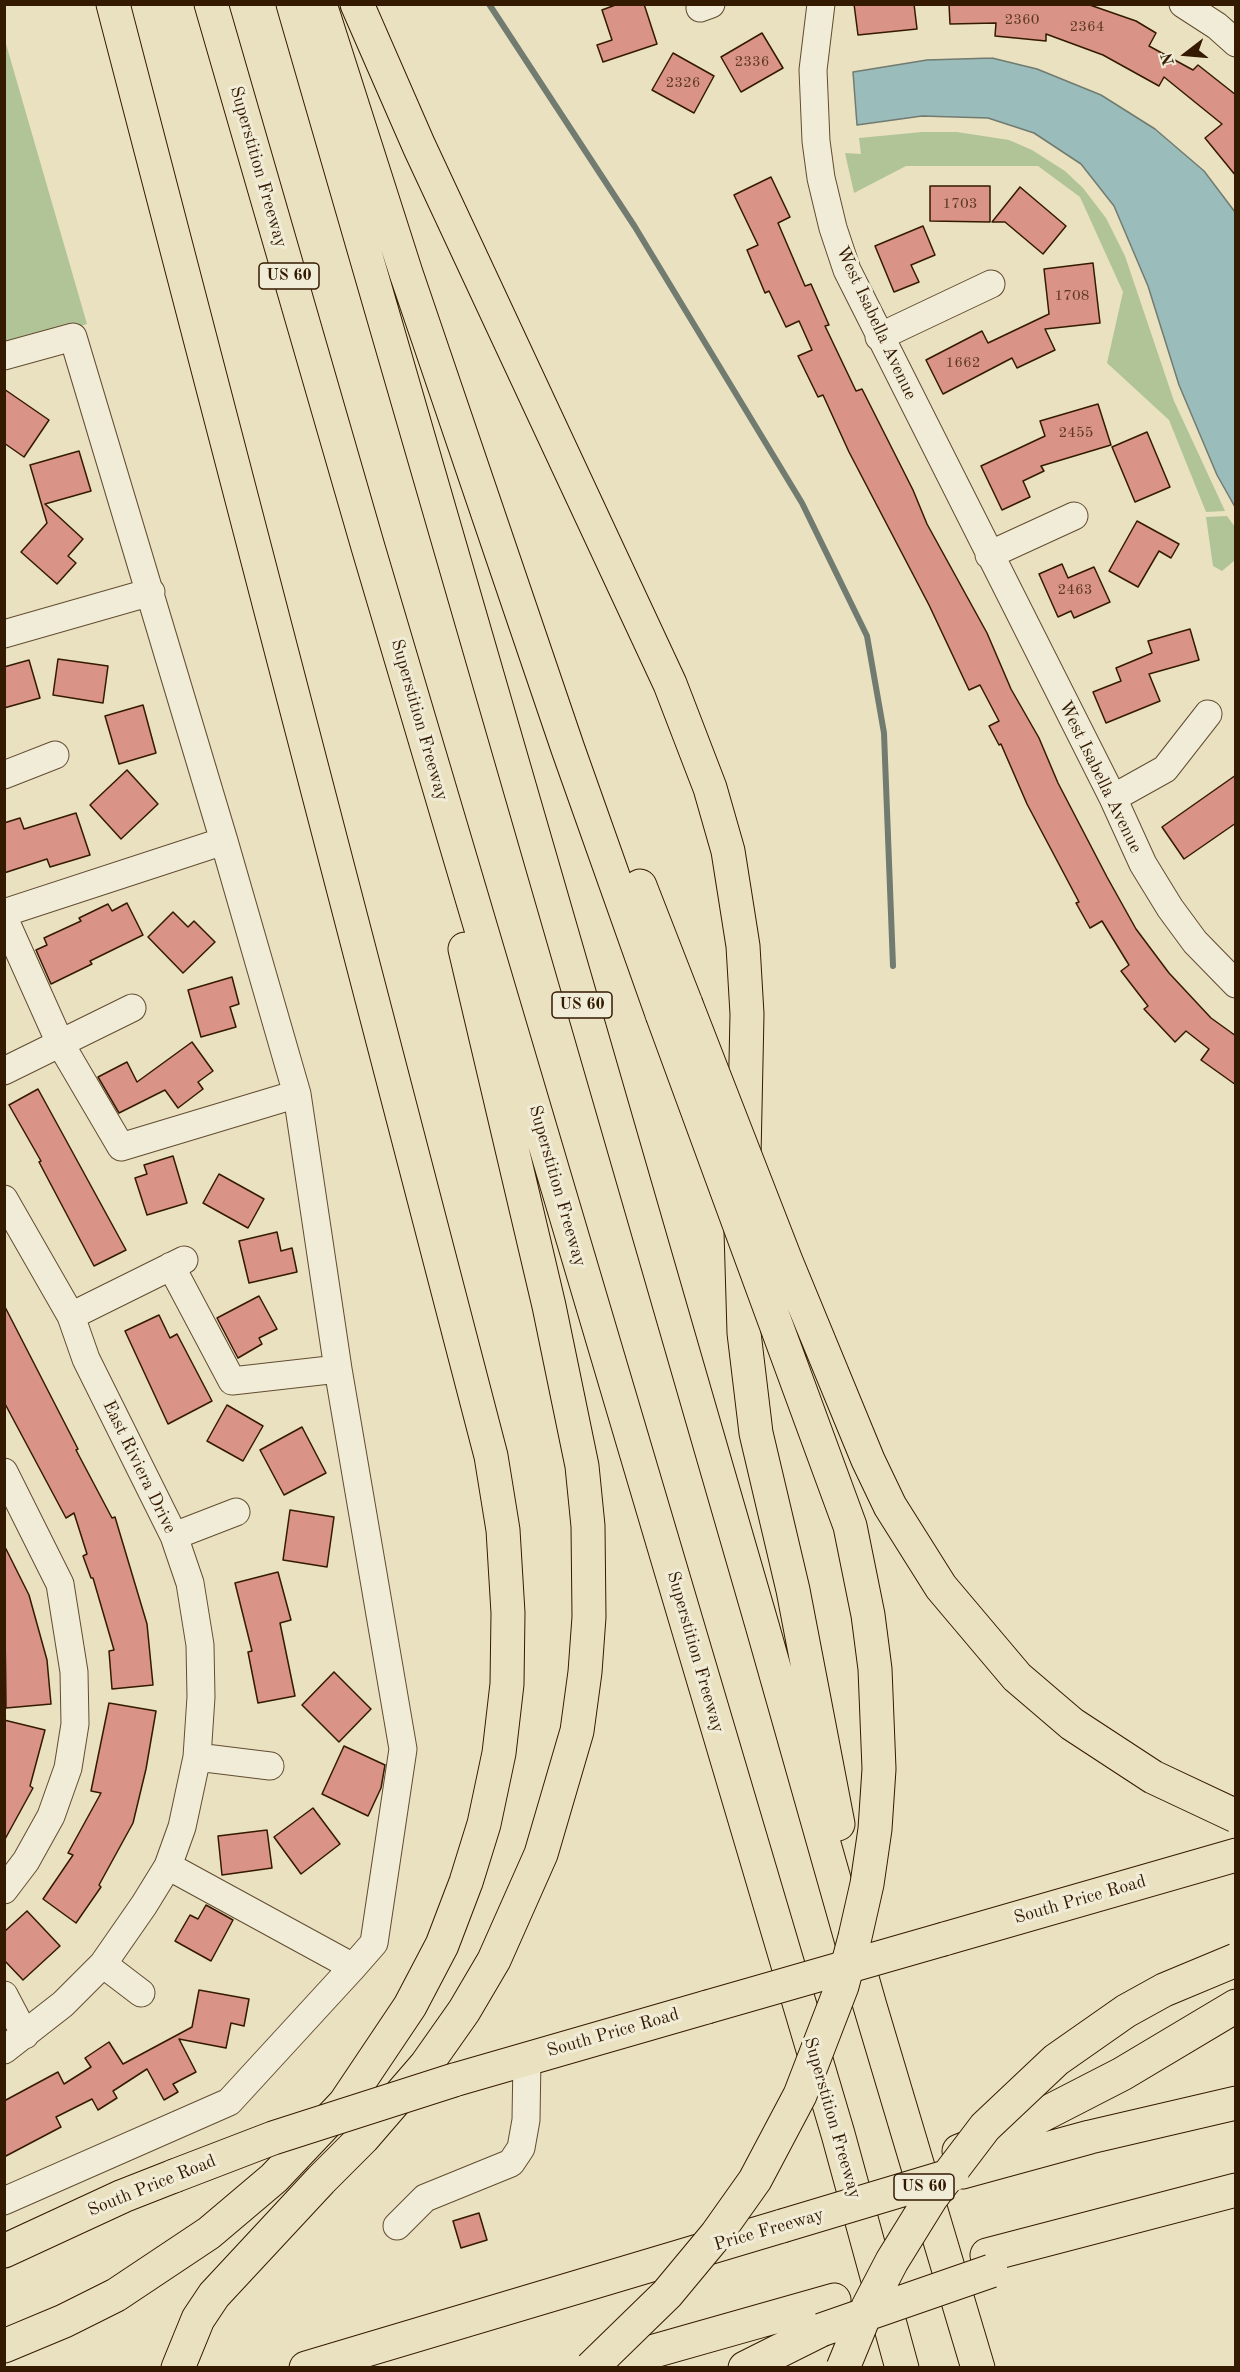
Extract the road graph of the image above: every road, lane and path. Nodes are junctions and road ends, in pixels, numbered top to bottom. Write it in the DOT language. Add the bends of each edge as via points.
graph roads {
  1 [pos="113,4"];
  2 [pos="211,4"];
  3 [pos="292,4"];
  4 [pos="320,4"];
  5 [pos="357,4"];
  6 [pos="820,4"];
  7 [pos="1183,4"];
  8 [pos="1236,43"];
  9 [pos="991,284"];
  10 [pos="879,337"];
  11 [pos="4,356"];
  12 [pos="1074,516"];
  13 [pos="368,548"];
  14 [pos="989,555"];
  15 [pos="151,592"];
  16 [pos="4,634"];
  17 [pos="1208,714"];
  18 [pos="55,755"];
  19 [pos="4,775"];
  20 [pos="1113,798"];
  21 [pos="224,841"];
  22 [pos="4,913"];
  23 [pos="4,918"];
  24 [pos="1236,984"];
  25 [pos="132,1008"];
  26 [pos="674,1009"];
  27 [pos="60,1043"];
  28 [pos="4,1071"];
  29 [pos="297,1094"];
  30 [pos="5,1199"];
  31 [pos="71,1316"];
  32 [pos="338,1369"];
  33 [pos="4,1472"];
  34 [pos="236,1512"];
  35 [pos="174,1536"];
  36 [pos="197,1757"];
  37 [pos="270,1766"];
  38 [pos="1236,1816"];
  39 [pos="1236,1855"];
  40 [pos="168,1866"];
  41 [pos="4,1890"];
  42 [pos="1236,1960"];
  43 [pos="103,1964"];
  44 [pos="353,1967"];
  45 [pos="141,1993"];
  46 [pos="4,1995"];
  47 [pos="870,2006"];
  48 [pos="1236,2006"];
  49 [pos="15,2042"];
  50 [pos="527,2058"];
  51 [pos="1236,2103"];
  52 [pos="838,2134"];
  53 [pos="957,2163"];
  54 [pos="1236,2191"];
  55 [pos="4,2201"];
  56 [pos="397,2226"];
  57 [pos="5,2250"];
  58 [pos="989,2263"];
  59 [pos="4,2346"];
  60 [pos="178,2367"];
  61 [pos="306,2367"];
  62 [pos="592,2367"];
  63 [pos="745,2367"];
  64 [pos="843,2367"];
  65 [pos="887,2367"];
  66 [pos="902,2367"];
  67 [pos="978,2367"];
  1 -- 59 [label="main road" via="491,1456 503,1530 507,1684 499,1753 484,1824 442,1945 410,2006 345,2103 274,2178 209,2233 117,2295"];
  2 -- 13 [label="main road, Superstition Freeway / US 60"];
  3 -- 47 [label="main road, US 60"];
  4 -- 26 [label="main road" via="568,749"];
  5 -- 47 [label="main road" via="419,146 670,684 710,788 725,840 739,909 747,1014 740,1248 750,1387 762,1461 793,1590"];
  6 -- 10 [label="street, West Isabella Avenue" via="813,70 821,178 847,270"];
  7 -- 8 [label="street"];
  9 -- 10 [label="street"];
  10 -- 14 [label="street, West Isabella Avenue"];
  11 -- 15 [label="street" via="73,337"];
  12 -- 14 [label="street"];
  13 -- 52 [label="main road, Superstition Freeway / US 60"];
  13 -- 60 [label="main road" via="402,724 483,1020 571,1406 588,1526 585,1672 577,1731 541,1854 494,1960 464,2012 426,2065 363,2139 214,2295 198,2319"];
  14 -- 20 [label="street, West Isabella Avenue"];
  15 -- 16 [label="street"];
  15 -- 21 [label="street"];
  17 -- 20 [label="street" via="1165,769"];
  18 -- 19 [label="street"];
  20 -- 24 [label="street, West Isabella Avenue" via="1143,864 1170,908 1195,942"];
  21 -- 22 [label="street"];
  21 -- 29 [label="street"];
  23 -- 27 [label="street"];
  25 -- 27 [label="street"];
  26 -- 38 [label="main road, bridge" via="786,1261 868,1460 890,1506 941,1587 1017,1677 1072,1724 1153,1777"];
  26 -- 62 [label="main road, bridge" via="850,1527 870,1626 879,1769 867,1884 852,1947 842,1986 800,2095 754,2180 716,2235 660,2302"];
  27 -- 28 [label="street"];
  27 -- 29 [label="street" via="121,1147"];
  29 -- 32 [label="street"];
  30 -- 31 [label="street, East Riviera Drive"];
  31 -- 32 [label="street" via="177,1263 232,1381"];
  31 -- 35 [label="street, East Riviera Drive" via="86,1359"];
  32 -- 44 [label="street" via="403,1749 374,1943"];
  33 -- 41 [label="street" via="60,1584 74,1672 75,1724 68,1768 51,1816"];
  34 -- 35 [label="street"];
  35 -- 36 [label="street, East Riviera Drive" via="190,1583 200,1645"];
  36 -- 37 [label="street"];
  36 -- 40 [label="street, East Riviera Drive" via="182,1827"];
  39 -- 50 [label="main road, South Price Road, bridge"];
  40 -- 43 [label="street, East Riviera Drive"];
  40 -- 44 [label="street"];
  42 -- 64 [label="main road, bridge" via="1164,1990 1126,2011 1056,2060 993,2119 915,2222 868,2307"];
  43 -- 45 [label="street"];
  43 -- 49 [label="street, East Riviera Drive" via="63,2004"];
  44 -- 55 [label="street" via="229,2102"];
  46 -- 49 [label="street"];
  47 -- 67 [label="main road, US 60"];
  48 -- 53 [label="main road"];
  50 -- 56 [label="street" via="526,2120 521,2148 511,2163 425,2198"];
  50 -- 57 [label="main road, South Price Road, bridge" via="273,2138 123,2196"];
  51 -- 53 [label="main road, Price Freeway"];
  52 -- 65 [label="main road"];
  52 -- 66 [label="main road, Superstition Freeway / US 60"];
  53 -- 61 [label="main road, Price Freeway, bridge"];
  54 -- 58 [label="main road"];
  58 -- 62 [label="main road" via="834,2300"];
  58 -- 63 [label="main road, bridge" via="821,2330"];
}
